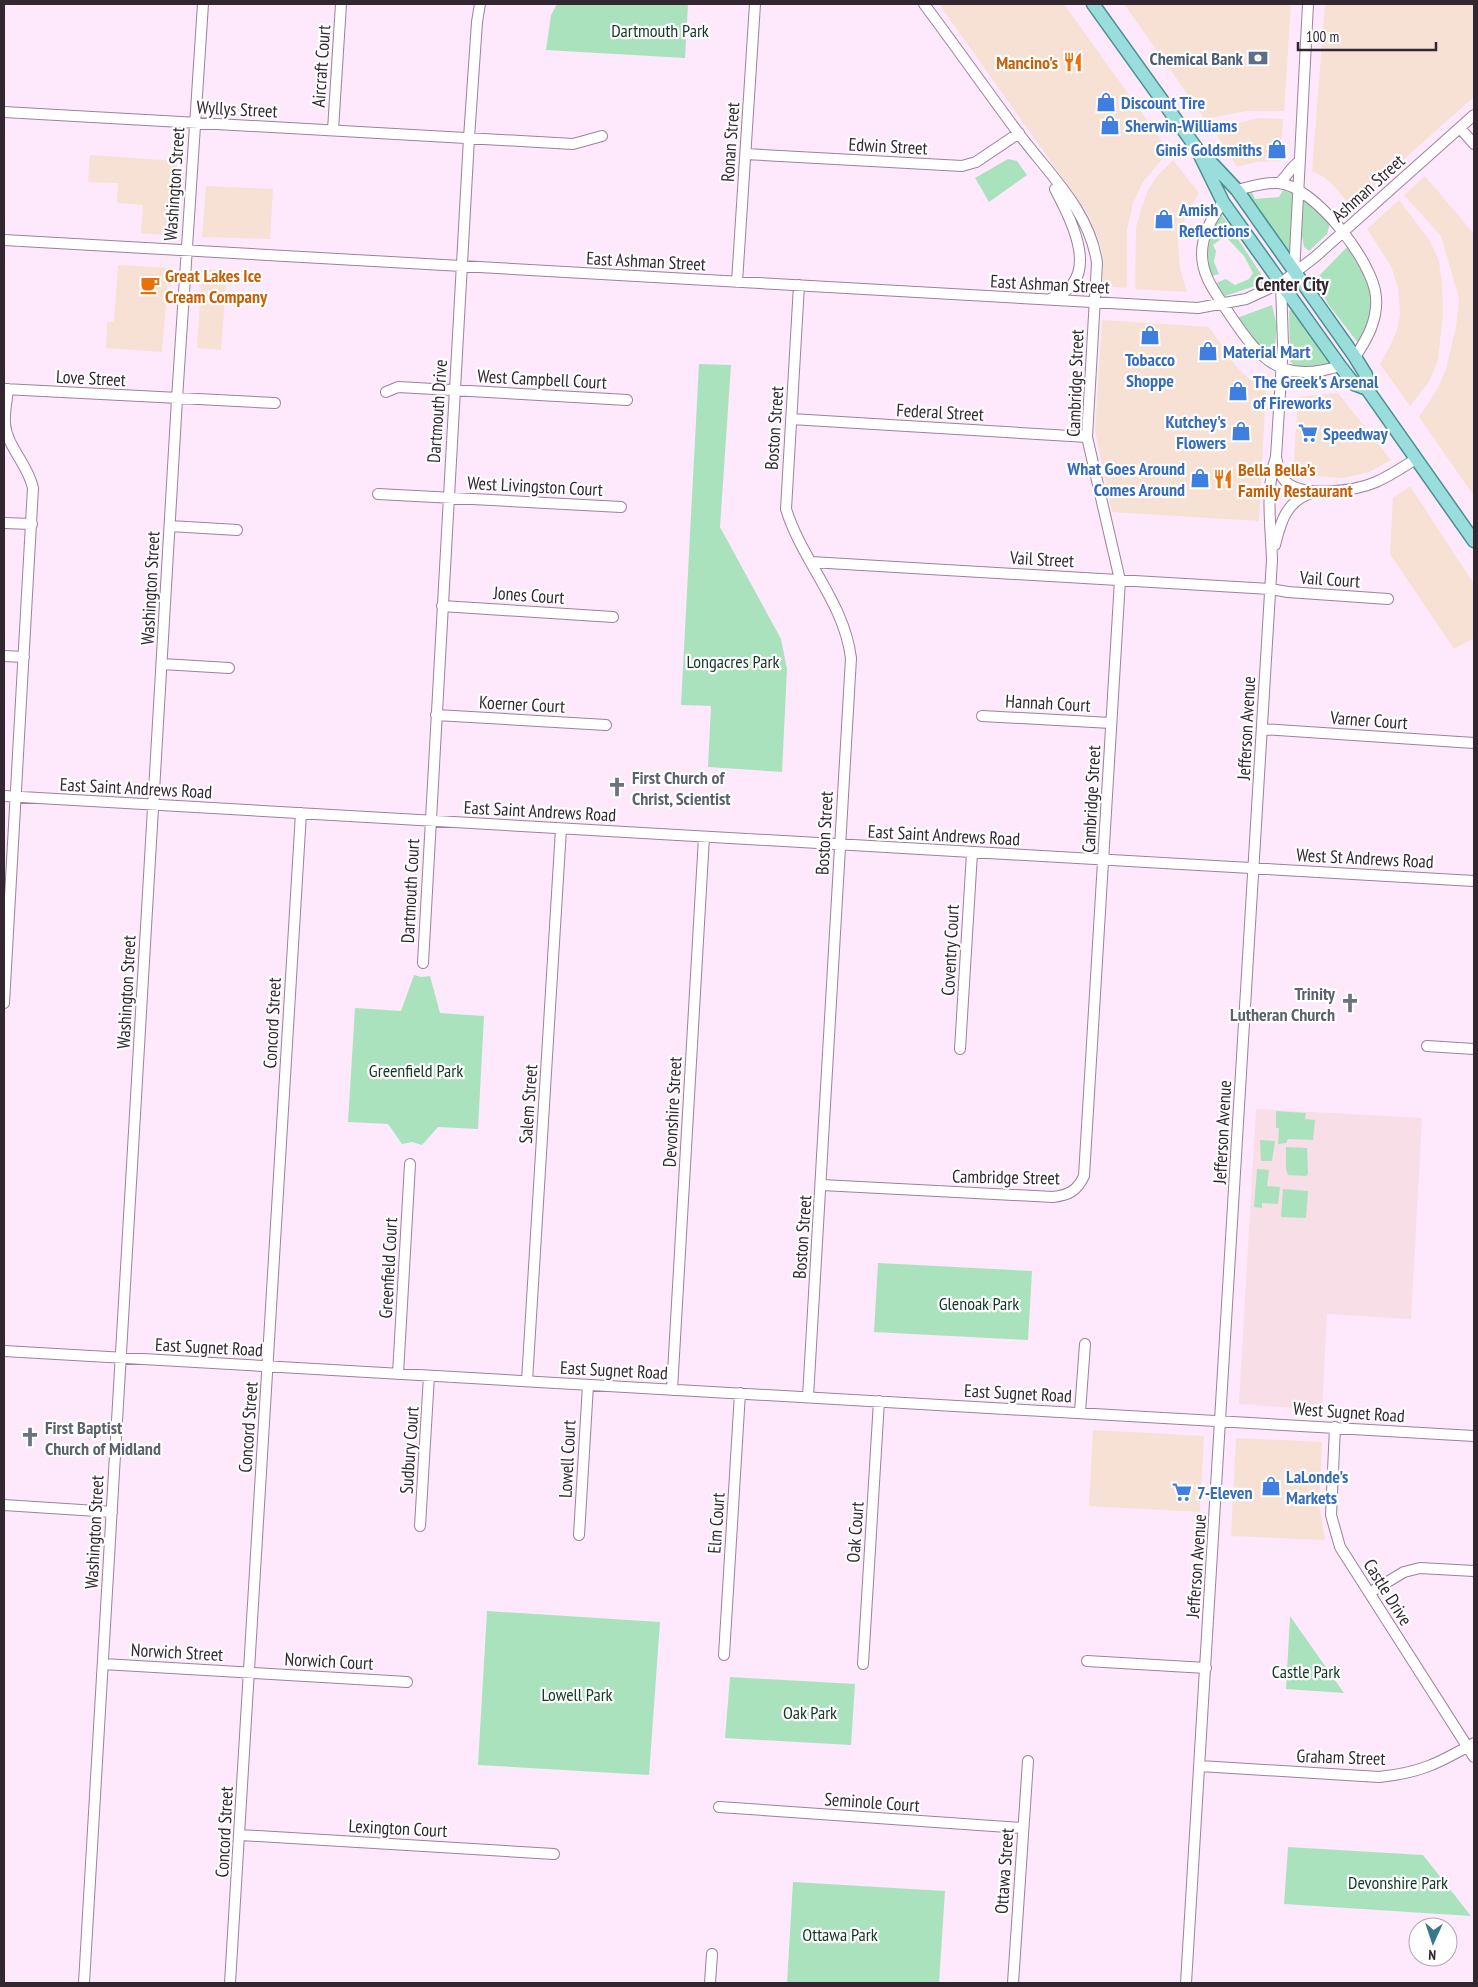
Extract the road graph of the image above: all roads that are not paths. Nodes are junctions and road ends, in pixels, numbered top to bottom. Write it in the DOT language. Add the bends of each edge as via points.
graph roads {
  1 [pos="203,4"];
  2 [pos="341,4"];
  3 [pos="480,4"];
  4 [pos="755,4"];
  5 [pos="924,4"];
  6 [pos="1093,4"];
  7 [pos="1308,4"];
  8 [pos="4,112"];
  9 [pos="1474,115"];
  10 [pos="195,122"];
  11 [pos="1460,128"];
  12 [pos="333,130"];
  13 [pos="1019,133"];
  14 [pos="602,136"];
  15 [pos="469,138"];
  16 [pos="1474,144"];
  17 [pos="1197,149"];
  18 [pos="746,154"];
  19 [pos="1299,162"];
  20 [pos="1046,170"];
  21 [pos="1279,182"];
  22 [pos="1299,189"];
  23 [pos="1237,190"];
  24 [pos="1223,202"];
  25 [pos="1342,232"];
  26 [pos="4,240"];
  27 [pos="186,250"];
  28 [pos="462,267"];
  29 [pos="1294,273"];
  30 [pos="737,282"];
  31 [pos="1281,283"];
  32 [pos="799,285"];
  33 [pos="1048,300"];
  34 [pos="1095,303"];
  35 [pos="1223,305"];
  36 [pos="1355,357"];
  37 [pos="1340,366"];
  38 [pos="1282,368"];
  39 [pos="6,389"];
  40 [pos="1367,389"];
  41 [pos="456,390"];
  42 [pos="386,392"];
  43 [pos="177,399"];
  44 [pos="626,400"];
  45 [pos="275,403"];
  46 [pos="791,419"];
  47 [pos="1087,437"];
  48 [pos="1276,457"];
  49 [pos="1416,459"];
  50 [pos="1325,491"];
  51 [pos="378,494"];
  52 [pos="448,498"];
  53 [pos="621,507"];
  54 [pos="4,523"];
  55 [pos="32,524"];
  56 [pos="170,526"];
  57 [pos="237,530"];
  58 [pos="1474,540"];
  59 [pos="1272,560"];
  60 [pos="811,562"];
  61 [pos="1120,580"];
  62 [pos="1270,589"];
  63 [pos="1388,599"];
  64 [pos="442,606"];
  65 [pos="613,617"];
  66 [pos="4,656"];
  67 [pos="24,657"];
  68 [pos="162,664"];
  69 [pos="229,668"];
  70 [pos="436,715"];
  71 [pos="982,716"];
  72 [pos="1111,723"];
  73 [pos="606,725"];
  74 [pos="1262,730"];
  75 [pos="1474,743"];
  76 [pos="4,796"];
  77 [pos="16,797"];
  78 [pos="154,805"];
  79 [pos="301,813"];
  80 [pos="429,821"];
  81 [pos="561,828"];
  82 [pos="704,837"];
  83 [pos="840,844"];
  84 [pos="972,853"];
  85 [pos="1103,860"];
  86 [pos="1254,868"];
  87 [pos="1474,881"];
  88 [pos="422,963"];
  89 [pos="4,1003"];
  90 [pos="1427,1046"];
  91 [pos="960,1049"];
  92 [pos="1474,1049"];
  93 [pos="410,1164"];
  94 [pos="822,1185"];
  95 [pos="1085,1344"];
  96 [pos="4,1351"];
  97 [pos="120,1358"];
  98 [pos="268,1366"];
  99 [pos="398,1374"];
  100 [pos="429,1376"];
  101 [pos="527,1381"];
  102 [pos="588,1385"];
  103 [pos="672,1390"];
  104 [pos="740,1393"];
  105 [pos="808,1397"];
  106 [pos="879,1401"];
  107 [pos="1080,1412"];
  108 [pos="1222,1420"];
  109 [pos="1335,1428"];
  110 [pos="1474,1436"];
  111 [pos="4,1505"];
  112 [pos="112,1512"];
  113 [pos="420,1526"];
  114 [pos="579,1535"];
  115 [pos="1474,1571"];
  116 [pos="1369,1593"];
  117 [pos="724,1656"];
  118 [pos="1087,1661"];
  119 [pos="103,1664"];
  120 [pos="863,1664"];
  121 [pos="1206,1668"];
  122 [pos="249,1673"];
  123 [pos="407,1682"];
  124 [pos="1471,1745"];
  125 [pos="1474,1757"];
  126 [pos="1028,1761"];
  127 [pos="1200,1766"];
  128 [pos="719,1807"];
  129 [pos="1023,1828"];
  130 [pos="240,1835"];
  131 [pos="554,1854"];
  132 [pos="712,1954"];
  133 [pos="84,1983"];
  134 [pos="230,1983"];
  135 [pos="710,1983"];
  136 [pos="1013,1983"];
  137 [pos="1186,1983"];
  1 -- 10 [label="street, Washington Street"];
  2 -- 12 [label="street, Aircraft Court"];
  3 -- 15 [label="street, Dartmouth Drive"];
  4 -- 18 [label="street, Ronan Street"];
  5 -- 13 [label="street, Cambridge Street"];
  6 -- 17 [label="main road"];
  7 -- 19 [label="street"];
  8 -- 10 [label="street, Wyllys Street"];
  9 -- 11 [label="street, Ashman Street"];
  10 -- 12 [label="street, Wyllys Street"];
  10 -- 27 [label="street, Washington Street"];
  11 -- 16 [label="street"];
  11 -- 25 [label="street, Ashman Street"];
  12 -- 15 [label="street, Wyllys Street"];
  13 -- 18 [label="street, Edwin Street" via="976,162 962,166"];
  13 -- 20 [label="street, Cambridge Street"];
  14 -- 15 [label="street, Wyllys Street" via="573,144"];
  15 -- 28 [label="street, Dartmouth Drive"];
  17 -- 23 [label="main road"];
  17 -- 24 [label="main road"];
  18 -- 30 [label="street, Ronan Street"];
  19 -- 21 [label="street"];
  19 -- 22 [label="street"];
  20 -- 33 [label="street, Cambridge Street" via="1071,223 1080,268 1071,288"];
  20 -- 34 [label="street, Cambridge Street" via="1077,208 1092,237 1097,263"];
  21 -- 22 [label="street"];
  21 -- 23 [label="street"];
  22 -- 25 [label="street" via="1326,212"];
  22 -- 29 [label="street"];
  23 -- 29 [label="main road"];
  24 -- 31 [label="main road"];
  24 -- 35 [label="street" via="1206,228 1202,254 1209,282"];
  25 -- 29 [label="street, Ashman Street"];
  25 -- 36 [label="street" via="1373,281 1376,296 1372,328"];
  26 -- 27 [label="street, East Ashman Street"];
  27 -- 28 [label="street, East Ashman Street"];
  27 -- 43 [label="street, Washington Street"];
  28 -- 30 [label="street, East Ashman Street"];
  28 -- 41 [label="street, Dartmouth Drive"];
  29 -- 31 [label="street, Ashman Street"];
  29 -- 36 [label="main road"];
  30 -- 32 [label="street, East Ashman Street"];
  31 -- 35 [label="street, East Ashman Street" via="1246,300"];
  31 -- 37 [label="main road"];
  31 -- 38 [label="street, Jefferson Avenue"];
  32 -- 33 [label="street, East Ashman Street"];
  32 -- 46 [label="street, Boston Street"];
  33 -- 34 [label="street, East Ashman Street"];
  34 -- 35 [label="street, East Ashman Street" via="1180,308"];
  34 -- 47 [label="street, Cambridge Street"];
  35 -- 38 [label="street" via="1258,354"];
  36 -- 40 [label="main road" via="1366,375"];
  37 -- 38 [label="street" via="1312,372"];
  37 -- 40 [label="main road" via="1354,384"];
  38 -- 48 [label="street, Jefferson Avenue"];
  39 -- 43 [label="street, Love Street"];
  39 -- 55 [label="street" via="5,424 11,443 31,477"];
  40 -- 49 [label="main road"];
  41 -- 42 [label="street, West Campbell Court" via="398,387"];
  41 -- 44 [label="street, West Campbell Court"];
  41 -- 52 [label="street, Dartmouth Drive"];
  43 -- 45 [label="street, Love Street"];
  43 -- 56 [label="street, Washington Street"];
  46 -- 47 [label="street, Federal Street"];
  46 -- 60 [label="street, Boston Street" via="786,509 792,528"];
  47 -- 61 [label="street, Cambridge Street"];
  48 -- 50 [label="street" via="1281,476 1288,483 1303,489"];
  48 -- 59 [label="street, Jefferson Avenue" via="1272,468 1270,507"];
  49 -- 50 [label="street" via="1370,485"];
  49 -- 58 [label="main road"];
  50 -- 59 [label="street" via="1303,496 1290,505 1280,526"];
  51 -- 52 [label="street, West Livingston Court"];
  52 -- 53 [label="street, West Livingston Court"];
  52 -- 64 [label="street, Dartmouth Drive"];
  54 -- 55 [label="street"];
  55 -- 67 [label="street"];
  56 -- 57 [label="street"];
  56 -- 68 [label="street, Washington Street"];
  59 -- 62 [label="street, Jefferson Avenue"];
  60 -- 61 [label="street, Vail Street"];
  60 -- 83 [label="street, Boston Street" via="844,624 851,658"];
  61 -- 62 [label="street, Vail Street"];
  61 -- 72 [label="street, Cambridge Street"];
  62 -- 63 [label="street, Vail Court"];
  62 -- 74 [label="street, Jefferson Avenue"];
  64 -- 65 [label="street, Jones Court"];
  64 -- 70 [label="street, Dartmouth Drive"];
  66 -- 67 [label="street"];
  67 -- 77 [label="street"];
  68 -- 69 [label="street"];
  68 -- 78 [label="street, Washington Street"];
  70 -- 73 [label="street, Koerner Court"];
  70 -- 80 [label="street, Dartmouth Drive"];
  71 -- 72 [label="street, Hannah Court"];
  72 -- 85 [label="street, Cambridge Street"];
  74 -- 75 [label="street, Varner Court"];
  74 -- 86 [label="street, Jefferson Avenue"];
  76 -- 77 [label="street, East Saint Andrews Road"];
  77 -- 78 [label="street, East Saint Andrews Road"];
  77 -- 89 [label="street"];
  78 -- 79 [label="street, East Saint Andrews Road"];
  78 -- 97 [label="street, Washington Street"];
  79 -- 80 [label="street, East Saint Andrews Road"];
  79 -- 98 [label="street, Concord Street"];
  80 -- 81 [label="street, East Saint Andrews Road"];
  80 -- 88 [label="street, Dartmouth Court"];
  81 -- 82 [label="street, East Saint Andrews Road"];
  81 -- 101 [label="street, Salem Street"];
  82 -- 83 [label="street, East Saint Andrews Road"];
  82 -- 103 [label="street, Devonshire Street"];
  83 -- 84 [label="street, East Saint Andrews Road"];
  83 -- 94 [label="street, Boston Street"];
  84 -- 85 [label="street, East Saint Andrews Road"];
  84 -- 91 [label="street, Coventry Court"];
  85 -- 86 [label="street, East Saint Andrews Road"];
  85 -- 94 [label="street, Cambridge Street" via="1084,1176 1079,1187 1068,1195 1053,1197"];
  86 -- 87 [label="street, West St Andrews Road"];
  86 -- 108 [label="street, Jefferson Avenue"];
  90 -- 92 [label="street"];
  93 -- 99 [label="street, Greenfield Court"];
  94 -- 105 [label="street, Boston Street"];
  95 -- 107 [label="street"];
  96 -- 97 [label="street, East Sugnet Road"];
  97 -- 98 [label="street, East Sugnet Road"];
  97 -- 112 [label="street, Washington Street"];
  98 -- 99 [label="street, East Sugnet Road"];
  98 -- 122 [label="street, Concord Street"];
  99 -- 100 [label="street, East Sugnet Road"];
  100 -- 101 [label="street, East Sugnet Road"];
  100 -- 113 [label="street, Sudbury Court"];
  101 -- 102 [label="street, East Sugnet Road"];
  102 -- 103 [label="street, East Sugnet Road"];
  102 -- 114 [label="street, Lowell Court"];
  103 -- 104 [label="street, East Sugnet Road"];
  104 -- 105 [label="street, East Sugnet Road"];
  104 -- 117 [label="street, Elm Court"];
  105 -- 106 [label="street, East Sugnet Road"];
  106 -- 107 [label="street, East Sugnet Road"];
  106 -- 120 [label="street, Oak Court"];
  107 -- 108 [label="street, East Sugnet Road"];
  108 -- 109 [label="street, West Sugnet Road"];
  108 -- 121 [label="street, Jefferson Avenue"];
  109 -- 110 [label="street, West Sugnet Road"];
  109 -- 116 [label="street, Castle Drive" via="1330,1500 1332,1522 1340,1547"];
  111 -- 112 [label="street"];
  112 -- 119 [label="street, Washington Street"];
  115 -- 116 [label="street" via="1420,1568 1404,1572"];
  116 -- 124 [label="street, Castle Drive"];
  118 -- 121 [label="street"];
  119 -- 122 [label="street, Norwich Street"];
  119 -- 133 [label="street, Washington Street"];
  121 -- 127 [label="street, Jefferson Avenue"];
  122 -- 123 [label="street, Norwich Court"];
  122 -- 130 [label="street, Concord Street"];
  124 -- 125 [label="street, Castle Drive"];
  124 -- 127 [label="street, Graham Street" via="1434,1765 1407,1774 1379,1777"];
  126 -- 129 [label="street, Ottawa Street"];
  127 -- 137 [label="street, Jefferson Avenue"];
  128 -- 129 [label="street, Seminole Court"];
  129 -- 136 [label="street, Ottawa Street"];
  130 -- 131 [label="street, Lexington Court"];
  130 -- 134 [label="street, Concord Street"];
  132 -- 135 [label="street"];
}
